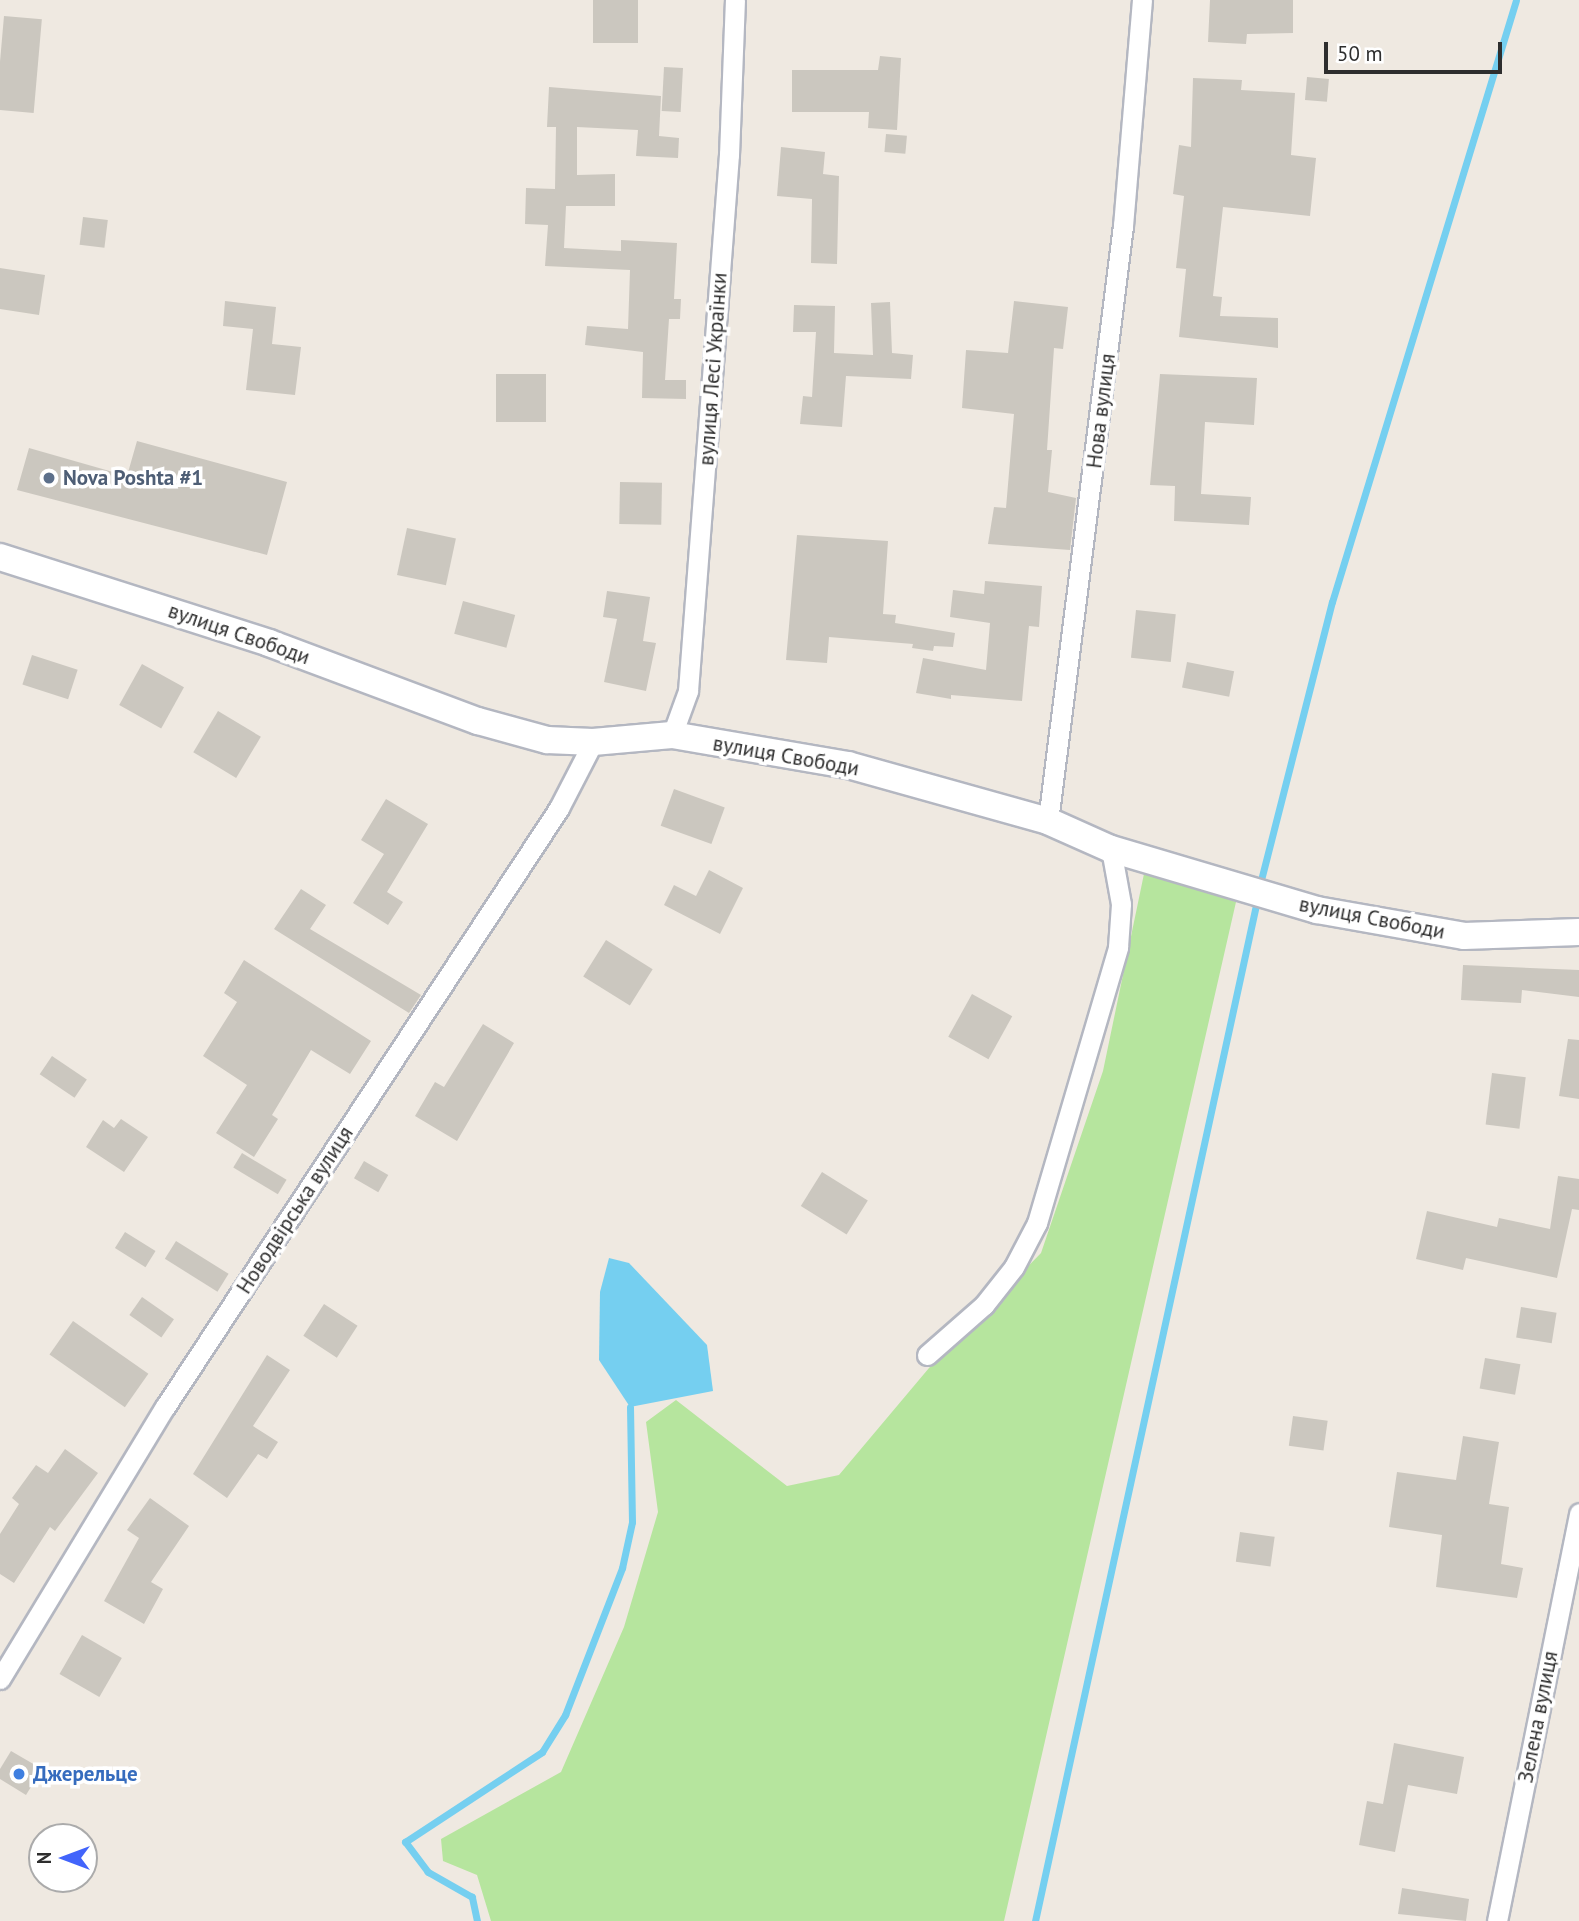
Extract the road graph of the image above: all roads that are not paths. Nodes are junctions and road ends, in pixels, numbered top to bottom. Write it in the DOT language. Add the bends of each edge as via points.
graph roads {
  1 [pos="735,0"];
  2 [pos="1142,0"];
  3 [pos="0,557"];
  4 [pos="672,735"];
  5 [pos="593,742"];
  6 [pos="1048,821"];
  7 [pos="1111,849"];
  8 [pos="1579,932"];
  9 [pos="927,1354"];
  10 [pos="1579,1513"];
  11 [pos="0,1679"];
  12 [pos="1497,1921"];
  1 -- 4 [label="street, вулиця Лесі Українки" via="729,155 688,691"];
  2 -- 6 [label="street, Нова вулиця" via="1123,226"];
  3 -- 5 [label="main road, вулиця Свободи" via="269,643 478,721 547,740"];
  4 -- 5 [label="main road, вулиця Свободи"];
  4 -- 6 [label="main road, вулиця Свободи" via="848,765"];
  5 -- 11 [label="street, Новодвірська вулиця" via="559,808 165,1407"];
  6 -- 7 [label="main road, вулиця Свободи"];
  7 -- 8 [label="main road, вулиця Свободи" via="1330,912 1464,936"];
  7 -- 9 [label="street" via="1121,904 1118,947 1037,1223 1014,1267 984,1305"];
  10 -- 12 [label="street, Зелена вулиця"];
}
